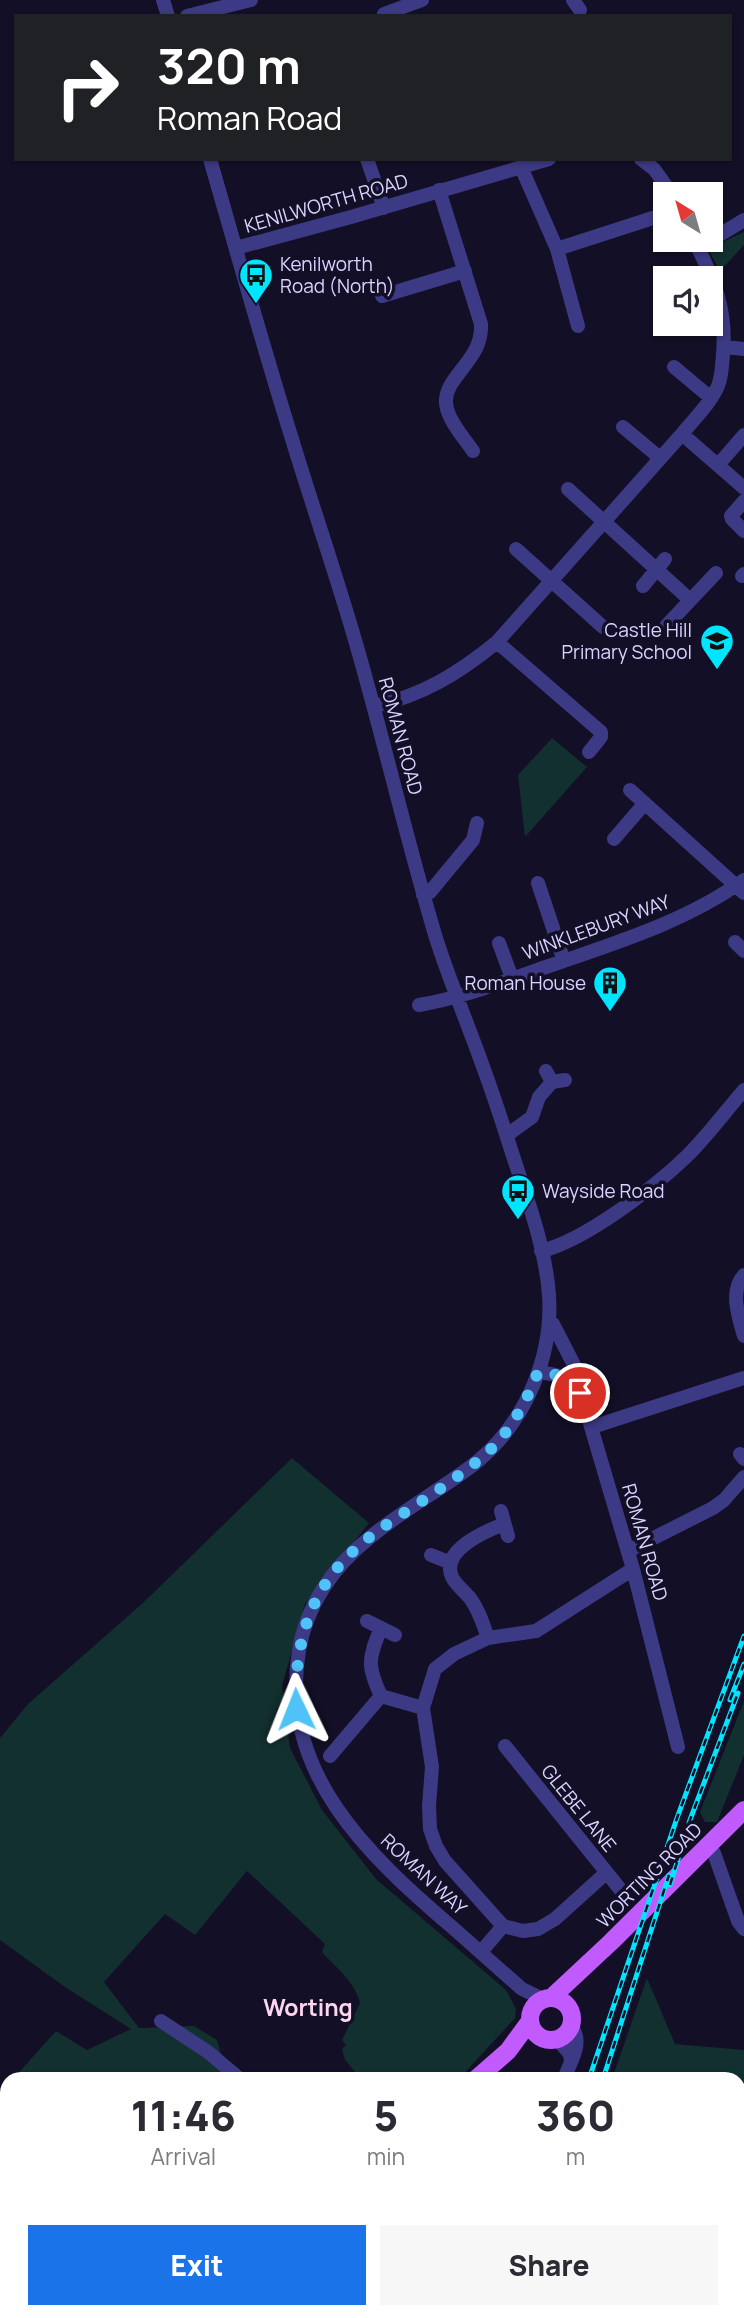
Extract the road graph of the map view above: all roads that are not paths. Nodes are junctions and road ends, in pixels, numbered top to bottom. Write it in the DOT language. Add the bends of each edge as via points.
graph roads {
  1 [pos="251,0"];
  2 [pos="422,0"];
  3 [pos="382,10"];
  4 [pos="195,14"];
  5 [pos="211,161"];
  6 [pos="368,161"];
  7 [pos="541,161"];
  8 [pos="644,161"];
  9 [pos="521,167"];
  10 [pos="663,182"];
  11 [pos="439,190"];
  12 [pos="384,208"];
  13 [pos="653,218"];
  14 [pos="744,220"];
  15 [pos="723,230"];
  16 [pos="236,248"];
  17 [pos="557,249"];
  18 [pos="700,252"];
  19 [pos="465,271"];
  20 [pos="382,297"];
  21 [pos="581,322"];
  22 [pos="724,347"];
  23 [pos="744,349"];
  24 [pos="674,368"];
  25 [pos="711,398"];
  26 [pos="622,427"];
  27 [pos="682,434"];
  28 [pos="744,435"];
  29 [pos="472,451"];
  30 [pos="660,458"];
  31 [pos="718,465"];
  32 [pos="744,488"];
  33 [pos="568,489"];
  34 [pos="744,501"];
  35 [pos="604,522"];
  36 [pos="744,531"];
  37 [pos="516,549"];
  38 [pos="661,564"];
  39 [pos="716,573"];
  40 [pos="553,581"];
  41 [pos="643,586"];
  42 [pos="689,599"];
  43 [pos="666,626"];
  44 [pos="603,627"];
  45 [pos="497,642"];
  46 [pos="374,706"];
  47 [pos="587,751"];
  48 [pos="630,790"];
  49 [pos="645,803"];
  50 [pos="477,823"];
  51 [pos="614,839"];
  52 [pos="538,883"];
  53 [pos="742,886"];
  54 [pos="424,895"];
  55 [pos="499,952"];
  56 [pos="564,961"];
  57 [pos="512,978"];
  58 [pos="457,998"];
  59 [pos="419,1005"];
  60 [pos="554,1077"];
  61 [pos="744,1090"];
  62 [pos="507,1135"];
  63 [pos="541,1251"];
  64 [pos="744,1275"];
  65 [pos="549,1321"];
  66 [pos="744,1336"];
  67 [pos="538,1372"];
  68 [pos="744,1378"];
  69 [pos="577,1385"];
  70 [pos="592,1427"];
  71 [pos="744,1477"];
  72 [pos="504,1524"];
  73 [pos="628,1551"];
  74 [pos="431,1555"];
  75 [pos="451,1563"];
  76 [pos="633,1569"];
  77 [pos="368,1621"];
  78 [pos="381,1628"];
  79 [pos="394,1635"];
  80 [pos="488,1638"];
  81 [pos="381,1696"];
  82 [pos="423,1708"];
  83 [pos="332,1730"];
  84 [pos="343,1741"];
  85 [pos="505,1746"];
  86 [pos="678,1747"];
  87 [pos="330,1756"];
  88 [pos="744,1810"];
  89 [pos="713,1863"];
  90 [pos="606,1873"];
  91 [pos="624,1894"];
  92 [pos="503,1926"];
  93 [pos="744,1929"];
  94 [pos="481,1952"];
  95 [pos="584,1969"];
  96 [pos="539,2007"];
  97 [pos="570,2017"];
  98 [pos="161,2021"];
  99 [pos="552,2039"];
  100 [pos="508,2051"];
  101 [pos="571,2061"];
  102 [pos="232,2072"];
  103 [pos="484,2072"];
  104 [pos="567,2072"];
  1 -- 4 [label="street"];
  2 -- 3 [label="street"];
  5 -- 16 [label="street, ROMAN ROAD"];
  6 -- 12 [label="street"];
  7 -- 9 [label="street, KENILWORTH ROAD"];
  8 -- 10 [label="street"];
  9 -- 11 [label="street, KENILWORTH ROAD"];
  9 -- 17 [label="street"];
  11 -- 12 [label="street, KENILWORTH ROAD"];
  11 -- 19 [label="street"];
  12 -- 16 [label="street, KENILWORTH ROAD"];
  13 -- 17 [label="street"];
  14 -- 15 [label="street"];
  16 -- 46 [label="street, ROMAN ROAD"];
  17 -- 21 [label="street"];
  18 -- 22 [label="street" via="720,298"];
  19 -- 20 [label="street"];
  19 -- 29 [label="street" via="481,335 446,402"];
  22 -- 23 [label="street"];
  22 -- 25 [label="street" via="718,385"];
  24 -- 25 [label="street"];
  25 -- 27 [label="street"];
  26 -- 30 [label="street"];
  27 -- 30 [label="street"];
  27 -- 31 [label="street"];
  28 -- 31 [label="street"];
  30 -- 35 [label="street"];
  31 -- 32 [label="street"];
  33 -- 35 [label="street"];
  34 -- 36 [label="street" via="731,516"];
  35 -- 38 [label="street"];
  35 -- 40 [label="street"];
  37 -- 40 [label="street"];
  38 -- 41 [label="street"];
  38 -- 42 [label="street"];
  39 -- 42 [label="street"];
  40 -- 44 [label="street"];
  40 -- 45 [label="street"];
  42 -- 43 [label="street"];
  45 -- 46 [label="street" via="444,681"];
  45 -- 47 [label="street" via="601,732"];
  46 -- 54 [label="street, ROMAN ROAD"];
  48 -- 49 [label="street"];
  49 -- 51 [label="street"];
  49 -- 53 [label="street"];
  50 -- 54 [label="street" via="473,840"];
  52 -- 56 [label="street"];
  53 -- 56 [label="street, WINKLEBURY WAY" via="684,915"];
  54 -- 58 [label="street, ROMAN ROAD"];
  55 -- 57 [label="street"];
  56 -- 57 [label="street, WINKLEBURY WAY"];
  57 -- 58 [label="street, WINKLEBURY WAY"];
  58 -- 59 [label="street, WINKLEBURY WAY"];
  58 -- 62 [label="street, ROMAN ROAD"];
  60 -- 62 [label="street" via="539,1097 532,1117"];
  61 -- 63 [label="street" via="669,1171 599,1222"];
  62 -- 63 [label="street, ROMAN ROAD"];
  63 -- 65 [label="street, ROMAN ROAD"];
  64 -- 66 [label="street" via="735,1293"];
  65 -- 67 [label="street, ROMAN ROAD"];
  65 -- 69 [label="street, ROMAN ROAD" via="575,1367"];
  67 -- 69 [label="street" via="568,1378"];
  67 -- 94 [label="street, ROMAN WAY" via="518,1415 485,1455 369,1537 334,1571 310,1611 295,1673 302,1739 317,1776 345,1821 385,1868"];
  68 -- 70 [label="street"];
  69 -- 70 [label="street, ROMAN ROAD"];
  70 -- 73 [label="street, ROMAN ROAD"];
  71 -- 73 [label="street" via="713,1508"];
  72 -- 75 [label="street" via="462,1545"];
  73 -- 76 [label="street, ROMAN ROAD"];
  74 -- 75 [label="street"];
  75 -- 80 [label="street" via="452,1577 472,1601"];
  76 -- 80 [label="street" via="536,1631"];
  76 -- 86 [label="street, ROMAN ROAD" via="676,1710"];
  77 -- 78 [label="street"];
  78 -- 79 [label="street"];
  78 -- 81 [label="street" via="370,1661 370,1674"];
  80 -- 82 [label="street" via="435,1669"];
  81 -- 82 [label="street"];
  81 -- 84 [label="street"];
  82 -- 92 [label="street" via="432,1766 430,1829 436,1846"];
  83 -- 84 [label="street"];
  84 -- 87 [label="street"];
  85 -- 90 [label="street, GLEBE LANE"];
  88 -- 95 [label="main road, WORTING ROAD"];
  89 -- 93 [label="street"];
  90 -- 91 [label="street, GLEBE LANE"];
  90 -- 92 [label="street" via="538,1929"];
  92 -- 94 [label="street"];
  94 -- 96 [label="street, ROMAN WAY"];
  95 -- 96 [label="main road, WORTING ROAD"];
  95 -- 97 [label="main road, WORTING ROAD"];
  96 -- 97 [label="main road" via="562,2000"];
  96 -- 99 [label="main road" via="533,2030"];
  96 -- 100 [label="main road, WORTING ROAD"];
  97 -- 99 [label="main road" via="568,2031"];
  97 -- 101 [label="street" via="578,2041"];
  98 -- 102 [label="street"];
  99 -- 100 [label="main road, WORTING ROAD"];
  99 -- 101 [label="street" via="570,2054"];
  100 -- 103 [label="main road, WORTING ROAD"];
  101 -- 104 [label="street"];
}
